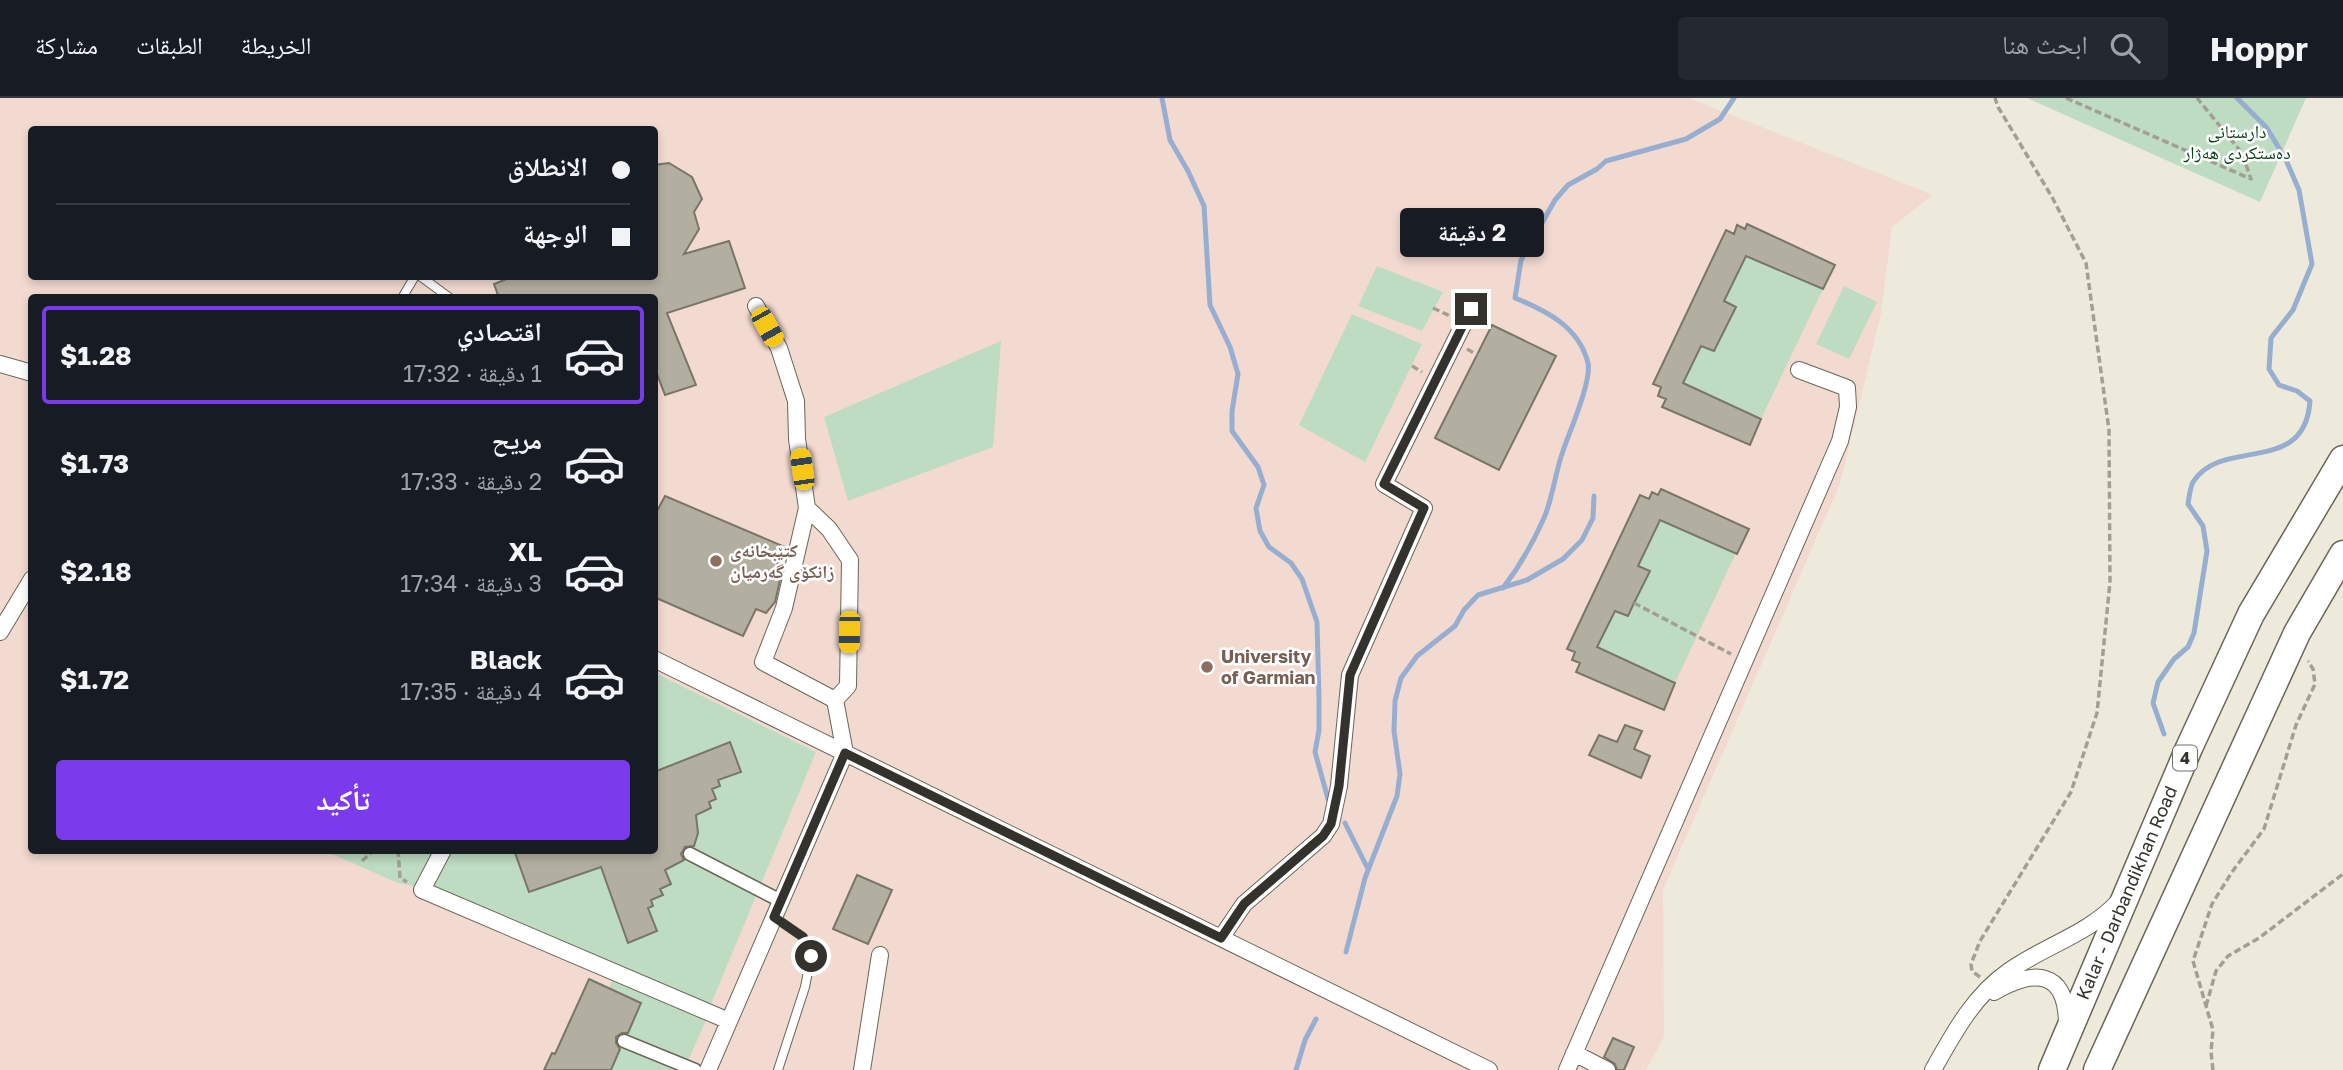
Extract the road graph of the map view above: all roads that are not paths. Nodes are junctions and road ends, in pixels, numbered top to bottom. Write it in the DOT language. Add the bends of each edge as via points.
graph roads {
  1 [pos="424,280"];
  2 [pos="444,294"];
  3 [pos="756,306"];
  4 [pos="1471,309"];
  5 [pos="0,364"];
  6 [pos="1799,370"];
  7 [pos="28,372"];
  8 [pos="2343,460"];
  9 [pos="807,508"];
  10 [pos="2343,554"];
  11 [pos="28,586"];
  12 [pos="0,632"];
  13 [pos="658,661"];
  14 [pos="835,700"];
  15 [pos="845,753"];
  16 [pos="441,854"];
  17 [pos="690,855"];
  18 [pos="2127,892"];
  19 [pos="781,901"];
  20 [pos="774,917"];
  21 [pos="1221,938"];
  22 [pos="880,955"];
  23 [pos="1967,1013"];
  24 [pos="729,1021"];
  25 [pos="2067,1033"];
  26 [pos="624,1041"];
  27 [pos="1574,1053"];
  28 [pos="695,1070"];
  29 [pos="708,1070"];
  30 [pos="778,1070"];
  31 [pos="862,1070"];
  32 [pos="1489,1070"];
  33 [pos="1567,1070"];
  34 [pos="1606,1070"];
  35 [pos="1933,1070"];
  36 [pos="2052,1070"];
  37 [pos="2097,1070"];
  1 -- 2 [label="lane"];
  3 -- 9 [label="street" via="779,348 796,401"];
  4 -- 21 [label="street" via="1384,484 1424,508 1350,675 1331,824 1244,904"];
  5 -- 7 [label="street"];
  6 -- 27 [label="street" via="1847,388 1836,455"];
  8 -- 18 [label="highway, Kalar - Darbandikhan Road / 4" via="2252,614"];
  9 -- 14 [label="street" via="829,529 850,560 848,686"];
  9 -- 14 [label="street" via="784,608 763,662"];
  10 -- 37 [label="highway" via="2297,633"];
  11 -- 12 [label="street"];
  13 -- 15 [label="street"];
  14 -- 15 [label="street"];
  15 -- 19 [label="street"];
  15 -- 21 [label="street"];
  16 -- 24 [label="street" via="422,890"];
  17 -- 19 [label="street"];
  18 -- 23 [label="street" via="2104,915 2002,976"];
  18 -- 25 [label="highway, Kalar - Darbandikhan Road / 4"];
  19 -- 20 [label="street"];
  20 -- 24 [label="street"];
  20 -- 30 [label="lane" via="803,937 811,956"];
  21 -- 32 [label="street"];
  22 -- 31 [label="street"];
  23 -- 25 [label="street" via="2003,988 2040,976 2062,996"];
  23 -- 35 [label="street"];
  24 -- 29 [label="street"];
  25 -- 36 [label="highway, Kalar - Darbandikhan Road / 4"];
  26 -- 28 [label="street"];
  27 -- 33 [label="street"];
  27 -- 34 [label="street"];
}
